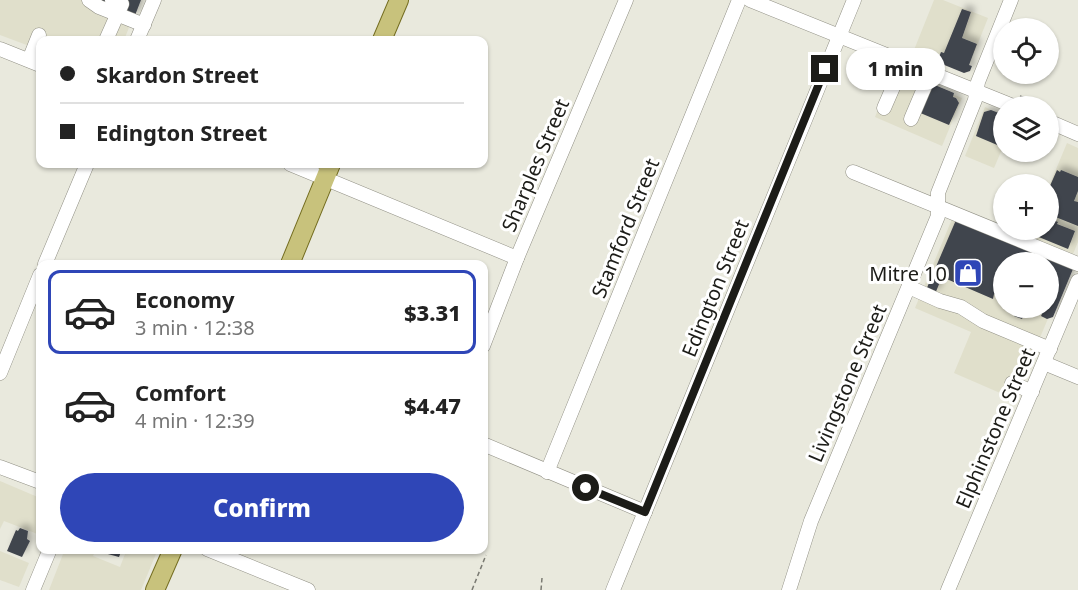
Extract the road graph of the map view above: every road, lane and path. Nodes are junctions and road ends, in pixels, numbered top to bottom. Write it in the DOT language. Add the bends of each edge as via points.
graph roads {
  1 [pos="89,0"];
  2 [pos="112,0"];
  3 [pos="154,0"];
  4 [pos="399,0"];
  5 [pos="626,0"];
  6 [pos="739,0"];
  7 [pos="750,0"];
  8 [pos="854,0"];
  9 [pos="1011,0"];
  10 [pos="117,15"];
  11 [pos="144,25"];
  12 [pos="108,36"];
  13 [pos="139,36"];
  14 [pos="384,36"];
  15 [pos="839,37"];
  16 [pos="0,49"];
  17 [pos="904,62"];
  18 [pos="35,63"];
  19 [pos="927,65"];
  20 [pos="977,91"];
  21 [pos="993,97"];
  22 [pos="884,108"];
  23 [pos="911,119"];
  24 [pos="1059,126"];
  25 [pos="947,134"];
  26 [pos="1078,134"];
  27 [pos="960,139"];
  28 [pos="85,168"];
  29 [pos="329,170"];
  30 [pos="853,172"];
  31 [pos="938,206"];
  32 [pos="517,258"];
  33 [pos="47,260"];
  34 [pos="292,260"];
  35 [pos="1078,264"];
  36 [pos="1078,281"];
  37 [pos="36,285"];
  38 [pos="909,287"];
  39 [pos="488,333"];
  40 [pos="1050,349"];
  41 [pos="1044,363"];
  42 [pos="0,373"];
  43 [pos="1078,377"];
  44 [pos="1012,383"];
  45 [pos="1032,392"];
  46 [pos="488,446"];
  47 [pos="0,466"];
  48 [pos="547,472"];
  49 [pos="36,480"];
  50 [pos="645,512"];
  51 [pos="48,554"];
  52 [pos="171,554"];
  53 [pos="219,554"];
  54 [pos="486,555"];
  55 [pos="542,578"];
  56 [pos="158,587"];
  57 [pos="33,590"];
  58 [pos="308,590"];
  59 [pos="472,590"];
  60 [pos="541,590"];
  61 [pos="613,590"];
  62 [pos="789,590"];
  63 [pos="948,590"];
  1 -- 10 [label="street"];
  2 -- 10 [label="street" via="122,4"];
  3 -- 11 [label="street"];
  4 -- 14 [label="main road"];
  5 -- 32 [label="street, Sharples Street"];
  6 -- 48 [label="street, Stamford Street"];
  7 -- 15 [label="street"];
  8 -- 15 [label="street, Edington Street"];
  9 -- 20 [label="street, Livingstone Street"];
  10 -- 11 [label="street"];
  10 -- 12 [label="street"];
  11 -- 13 [label="street"];
  15 -- 17 [label="street"];
  15 -- 50 [label="street, Edington Street"];
  16 -- 18 [label="street"];
  17 -- 19 [label="street"];
  17 -- 22 [label="street"];
  19 -- 20 [label="street"];
  19 -- 23 [label="street"];
  20 -- 21 [label="street"];
  20 -- 27 [label="street, Livingstone Street"];
  24 -- 26 [label="street"];
  25 -- 27 [label="street"];
  27 -- 31 [label="street, Livingstone Street" via="938,193"];
  28 -- 33 [label="street"];
  29 -- 32 [label="street"];
  29 -- 34 [label="main road"];
  30 -- 31 [label="street"];
  31 -- 35 [label="street"];
  31 -- 38 [label="street, Livingstone Street" via="938,216"];
  32 -- 39 [label="street, Sharples Street"];
  36 -- 40 [label="street, Elphinstone Street"];
  37 -- 42 [label="street"];
  38 -- 40 [label="street"];
  38 -- 62 [label="street, Livingstone Street" via="811,521"];
  40 -- 41 [label="street, Elphinstone Street"];
  41 -- 43 [label="street"];
  41 -- 45 [label="street, Elphinstone Street"];
  44 -- 45 [label="street"];
  45 -- 63 [label="street, Elphinstone Street"];
  46 -- 48 [label="street"];
  47 -- 49 [label="street"];
  48 -- 50 [label="street"];
  50 -- 61 [label="street, Edington Street"];
  51 -- 57 [label="street"];
  52 -- 56 [label="main road"];
  53 -- 58 [label="street"];
  54 -- 59 [label="path"];
  55 -- 60 [label="path"];
}
